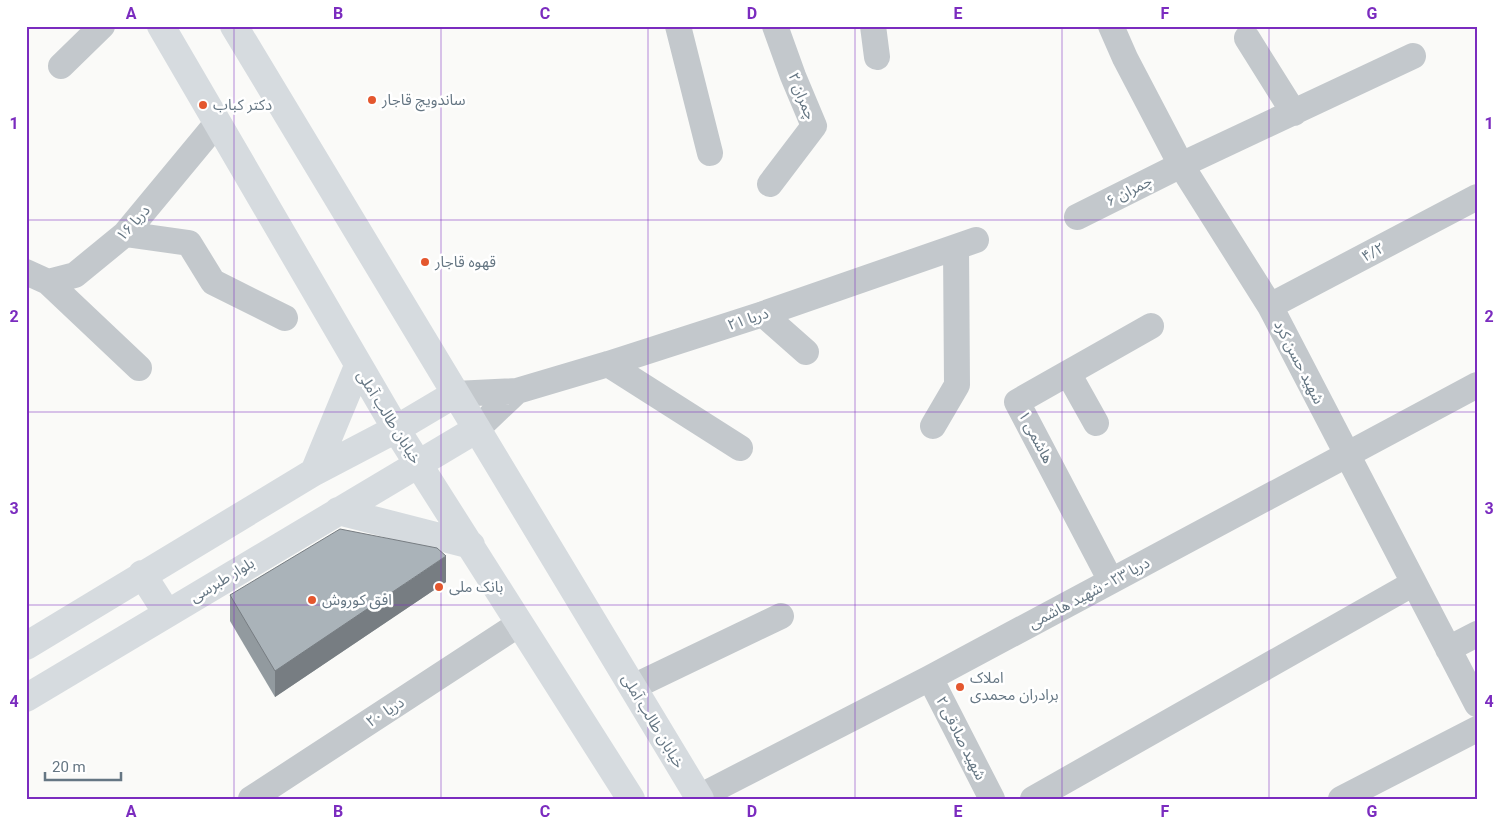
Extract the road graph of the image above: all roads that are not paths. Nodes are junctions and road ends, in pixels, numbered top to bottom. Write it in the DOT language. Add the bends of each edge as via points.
graph roads {
  1 [pos="102,26"];
  2 [pos="161,26"];
  3 [pos="234,26"];
  4 [pos="678,26"];
  5 [pos="776,26"];
  6 [pos="873,26"];
  7 [pos="1111,26"];
  8 [pos="1247,38"];
  9 [pos="1413,56"];
  10 [pos="877,57"];
  11 [pos="61,66"];
  12 [pos="1294,113"];
  13 [pos="217,123"];
  14 [pos="710,153"];
  15 [pos="1181,165"];
  16 [pos="770,184"];
  17 [pos="1477,197"];
  18 [pos="1077,217"];
  19 [pos="125,234"];
  20 [pos="37,277"];
  21 [pos="1270,306"];
  22 [pos="764,314"];
  23 [pos="285,318"];
  24 [pos="1150,326"];
  25 [pos="806,352"];
  26 [pos="608,364"];
  27 [pos="358,366"];
  28 [pos="139,368"];
  29 [pos="1068,373"];
  30 [pos="1477,385"];
  31 [pos="518,391"];
  32 [pos="455,394"];
  33 [pos="1096,423"];
  34 [pos="932,426"];
  35 [pos="396,429"];
  36 [pos="477,429"];
  37 [pos="740,448"];
  38 [pos="1347,454"];
  39 [pos="419,465"];
  40 [pos="314,472"];
  41 [pos="338,511"];
  42 [pos="471,545"];
  43 [pos="142,574"];
  44 [pos="1112,580"];
  45 [pos="1414,583"];
  46 [pos="167,613"];
  47 [pos="781,616"];
  48 [pos="519,624"];
  49 [pos="1477,634"];
  50 [pos="26,646"];
  51 [pos="1448,649"];
  52 [pos="930,678"];
  53 [pos="633,687"];
  54 [pos="26,698"];
  55 [pos="1477,704"];
  56 [pos="1477,730"];
  57 [pos="699,798"];
  58 [pos="251,799"];
  59 [pos="631,799"];
  60 [pos="992,799"];
  61 [pos="1033,799"];
  62 [pos="1341,799"];
  1 -- 11 [label="street"];
  2 -- 13 [label="main road, خیابان طالب آملی"];
  3 -- 32 [label="main road, خیابان طالب آملی"];
  4 -- 14 [label="street"];
  5 -- 16 [label="street, چمران ۲" via="792,76 814,126"];
  6 -- 10 [label="street"];
  7 -- 15 [label="street, شهید حسن کرد"];
  8 -- 12 [label="street"];
  9 -- 12 [label="street, چمران ۶"];
  12 -- 15 [label="street, چمران ۶"];
  13 -- 19 [label="street, دریا ۱۶"];
  13 -- 27 [label="main road, خیابان طالب آملی"];
  15 -- 18 [label="street, چمران ۶"];
  15 -- 21 [label="street, شهید حسن کرد"];
  17 -- 21 [label="street, ۴/۲"];
  19 -- 20 [label="street, دریا ۱۶" via="74,275"];
  19 -- 23 [label="street" via="189,243 213,282"];
  20 -- 28 [label="street"];
  21 -- 38 [label="street, شهید حسن کرد"];
  22 -- 25 [label="street"];
  22 -- 26 [label="street, دریا ۲۱"];
  22 -- 34 [label="street, دریا ۲۱" via="966,244 957,385"];
  24 -- 29 [label="street, هاشمی ۱"];
  26 -- 31 [label="street, دریا ۲۱"];
  26 -- 37 [label="street"];
  27 -- 35 [label="main road, خیابان طالب آملی"];
  27 -- 40 [label="main road"];
  29 -- 33 [label="street"];
  29 -- 44 [label="street, هاشمی ۱" via="1017,402"];
  30 -- 38 [label="street, دریا ۲۳ - شهید هاشمی"];
  31 -- 32 [label="street, دریا ۲۱"];
  31 -- 36 [label="street, دریا ۲۱"];
  32 -- 35 [label="main road"];
  32 -- 36 [label="main road, خیابان طالب آملی"];
  35 -- 39 [label="main road, خیابان طالب آملی"];
  35 -- 40 [label="main road"];
  36 -- 39 [label="main road, بلوار طبرسی"];
  36 -- 53 [label="main road, خیابان طالب آملی"];
  38 -- 44 [label="street, دریا ۲۳ - شهید هاشمی"];
  38 -- 45 [label="street, شهید حسن کرد"];
  39 -- 41 [label="main road, بلوار طبرسی"];
  39 -- 42 [label="main road, خیابان طالب آملی"];
  40 -- 43 [label="main road"];
  41 -- 42 [label="main road"];
  41 -- 46 [label="main road, بلوار طبرسی"];
  42 -- 48 [label="main road, خیابان طالب آملی"];
  43 -- 46 [label="main road"];
  43 -- 50 [label="main road"];
  44 -- 52 [label="street, دریا ۲۳ - شهید هاشمی"];
  45 -- 51 [label="street, شهید حسن کرد"];
  45 -- 61 [label="street"];
  46 -- 54 [label="main road, بلوار طبرسی"];
  47 -- 53 [label="street"];
  48 -- 58 [label="street, دریا ۲۰"];
  48 -- 59 [label="main road, خیابان طالب آملی"];
  49 -- 51 [label="street"];
  51 -- 55 [label="street, شهید حسن کرد"];
  52 -- 57 [label="street, دریا ۲۳ - شهید هاشمی"];
  52 -- 60 [label="street, شهید صادقی ۲"];
  53 -- 57 [label="main road, خیابان طالب آملی"];
  56 -- 62 [label="street"];
}
